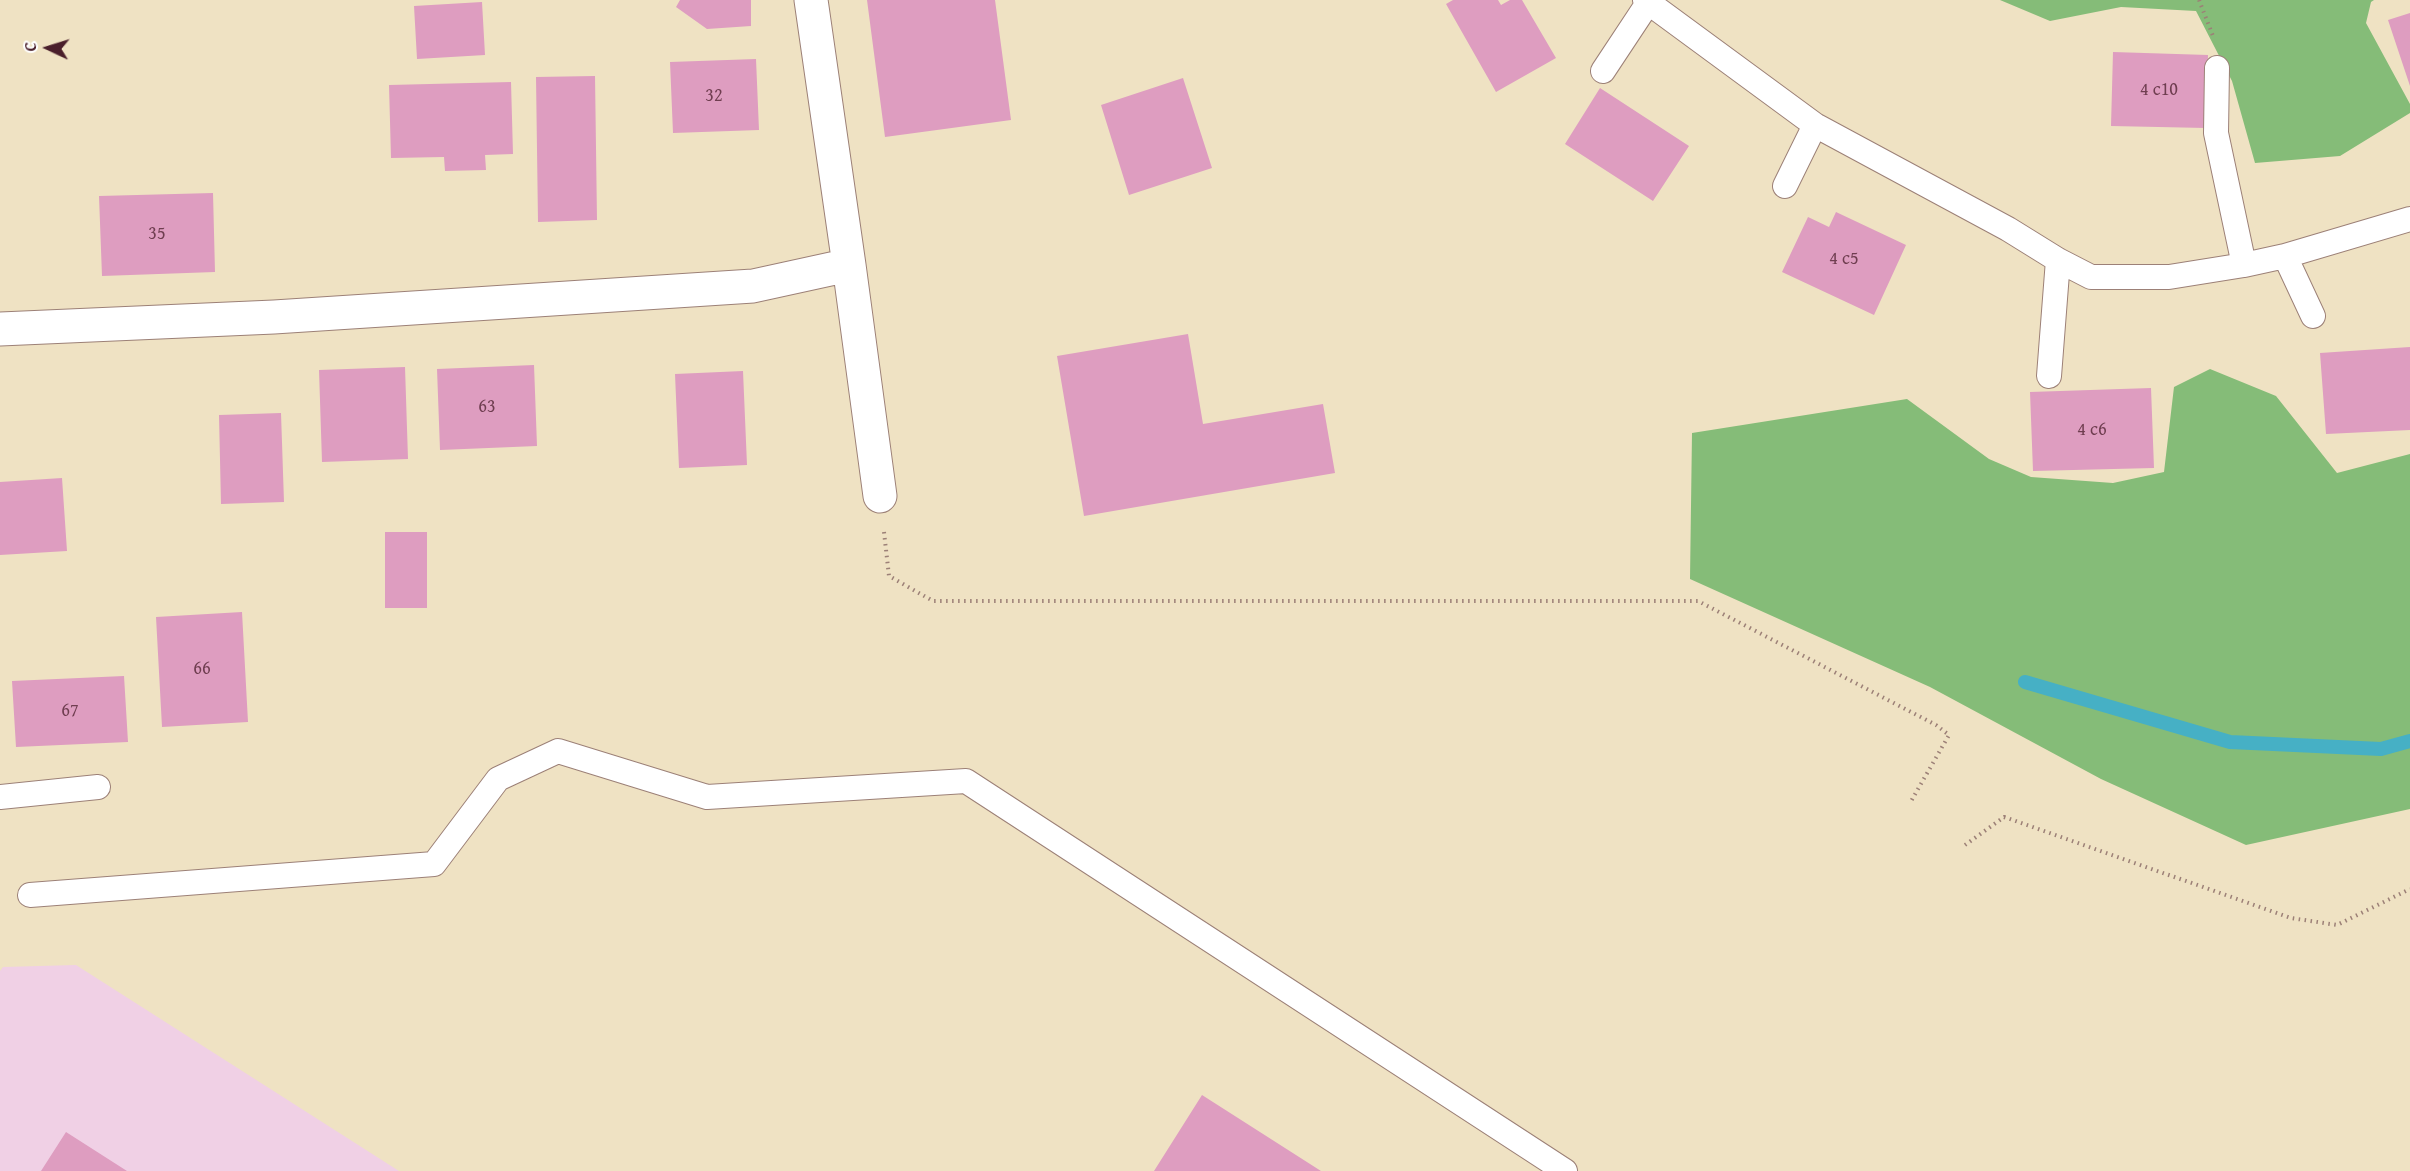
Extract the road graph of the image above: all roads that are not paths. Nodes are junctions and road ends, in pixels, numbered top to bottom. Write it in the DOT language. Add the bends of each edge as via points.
graph roads {
  1 [pos="811,0"];
  2 [pos="1646,1"];
  3 [pos="2217,68"];
  4 [pos="1603,71"];
  5 [pos="1815,125"];
  6 [pos="1785,186"];
  7 [pos="2410,219"];
  8 [pos="2285,256"];
  9 [pos="2058,260"];
  10 [pos="2244,265"];
  11 [pos="849,266"];
  12 [pos="2313,316"];
  13 [pos="0,329"];
  14 [pos="2049,376"];
  15 [pos="880,496"];
  16 [pos="98,787"];
  17 [pos="0,797"];
  18 [pos="30,895"];
  19 [pos="1565,1171"];
  1 -- 11 [label="street"];
  2 -- 4 [label="lane"];
  2 -- 5 [label="lane"];
  3 -- 10 [label="lane" via="2217,133"];
  5 -- 6 [label="lane"];
  5 -- 9 [label="lane"];
  7 -- 8 [label="lane"];
  8 -- 10 [label="lane"];
  8 -- 12 [label="lane"];
  9 -- 10 [label="lane" via="2091,277 2169,277"];
  9 -- 14 [label="lane"];
  11 -- 13 [label="street" via="753,286 274,317"];
  11 -- 15 [label="street"];
  16 -- 17 [label="lane"];
  18 -- 19 [label="lane" via="434,864 498,779 558,751 707,797 966,781"];
}
